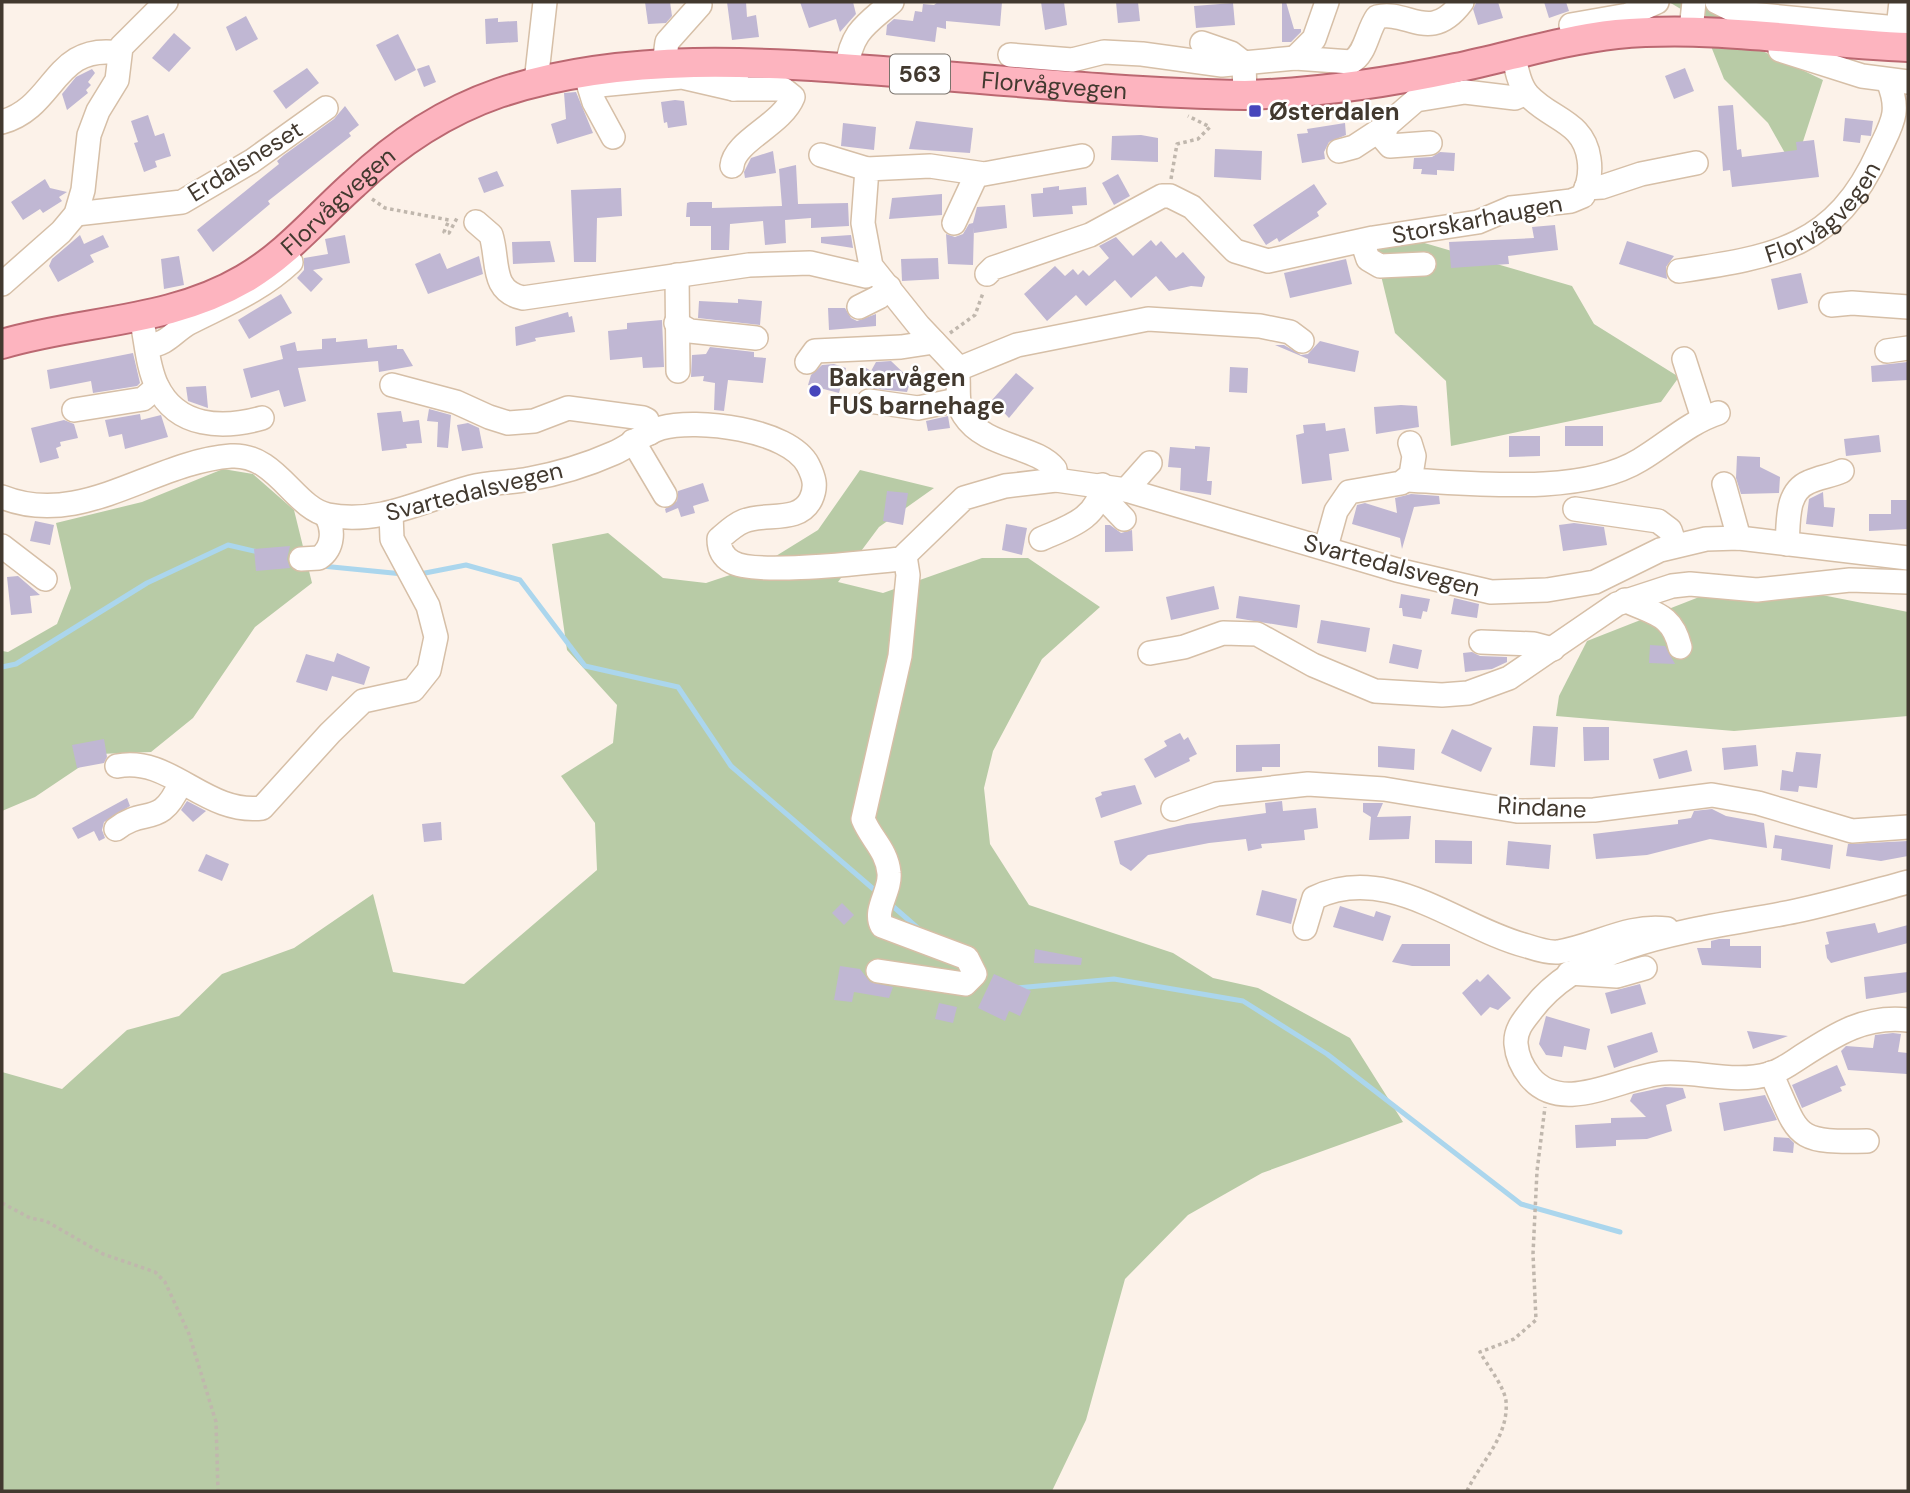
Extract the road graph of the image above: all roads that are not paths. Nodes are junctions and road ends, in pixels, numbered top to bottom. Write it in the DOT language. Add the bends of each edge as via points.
graph roads {
  1 [pos="166,2"];
  2 [pos="545,2"];
  3 [pos="892,2"];
  4 [pos="1327,2"];
  5 [pos="1341,2"];
  6 [pos="1462,2"];
  7 [pos="1657,2"];
  8 [pos="1694,2"];
  9 [pos="1717,2"];
  10 [pos="1901,2"];
  11 [pos="700,5"];
  12 [pos="1572,25"];
  13 [pos="1691,30"];
  14 [pos="1904,38"];
  15 [pos="1314,39"];
  16 [pos="1202,43"];
  17 [pos="1780,50"];
  18 [pos="119,53"];
  19 [pos="1010,55"];
  20 [pos="1514,55"];
  21 [pos="1294,58"];
  22 [pos="1244,63"];
  23 [pos="664,64"];
  24 [pos="847,68"];
  25 [pos="736,76"];
  26 [pos="1898,81"];
  27 [pos="536,82"];
  28 [pos="1525,93"];
  29 [pos="1245,95"];
  30 [pos="326,108"];
  31 [pos="2,122"];
  32 [pos="1386,126"];
  33 [pos="613,137"];
  34 [pos="1430,143"];
  35 [pos="1339,151"];
  36 [pos="821,155"];
  37 [pos="1082,156"];
  38 [pos="1696,163"];
  39 [pos="732,166"];
  40 [pos="867,169"];
  41 [pos="970,173"];
  42 [pos="1586,188"];
  43 [pos="76,214"];
  44 [pos="476,222"];
  45 [pos="954,223"];
  46 [pos="1362,241"];
  47 [pos="291,262"];
  48 [pos="1424,264"];
  49 [pos="1679,271"];
  50 [pos="987,274"];
  51 [pos="677,275"];
  52 [pos="882,279"];
  53 [pos="2,284"];
  54 [pos="1830,305"];
  55 [pos="859,307"];
  56 [pos="1908,307"];
  57 [pos="141,317"];
  58 [pos="677,323"];
  59 [pos="757,338"];
  60 [pos="1302,341"];
  61 [pos="934,342"];
  62 [pos="2,344"];
  63 [pos="148,346"];
  64 [pos="1684,359"];
  65 [pos="807,362"];
  66 [pos="958,369"];
  67 [pos="678,371"];
  68 [pos="392,385"];
  69 [pos="157,387"];
  70 [pos="957,400"];
  71 [pos="869,401"];
  72 [pos="74,410"];
  73 [pos="262,418"];
  74 [pos="642,437"];
  75 [pos="1410,443"];
  76 [pos="1150,463"];
  77 [pos="1842,471"];
  78 [pos="1056,480"];
  79 [pos="1406,480"];
  80 [pos="1724,484"];
  81 [pos="1101,490"];
  82 [pos="1126,490"];
  83 [pos="665,495"];
  84 [pos="2,497"];
  85 [pos="1575,509"];
  86 [pos="326,514"];
  87 [pos="391,514"];
  88 [pos="1124,519"];
  89 [pos="1739,538"];
  90 [pos="1041,539"];
  91 [pos="1787,544"];
  92 [pos="1675,545"];
  93 [pos="2,546"];
  94 [pos="1325,547"];
  95 [pos="905,556"];
  96 [pos="1908,558"];
  97 [pos="301,559"];
  98 [pos="45,579"];
  99 [pos="1908,582"];
  100 [pos="1625,600"];
  101 [pos="1481,642"];
  102 [pos="1680,647"];
  103 [pos="1553,649"];
  104 [pos="1150,653"];
  105 [pos="117,766"];
  106 [pos="180,783"];
  107 [pos="1173,809"];
  108 [pos="1908,827"];
  109 [pos="116,829"];
  110 [pos="1908,882"];
  111 [pos="1305,928"];
  112 [pos="1679,934"];
  113 [pos="1645,968"];
  114 [pos="878,971"];
  115 [pos="1569,973"];
  116 [pos="1908,1020"];
  117 [pos="1771,1073"];
  118 [pos="1867,1141"];
  1 -- 18 [label="street"];
  2 -- 27 [label="street"];
  3 -- 24 [label="street" via="859,30"];
  4 -- 15 [label="street"];
  5 -- 15 [label="street" via="1321,37"];
  6 -- 21 [label="street, Florvågvegen" via="1431,24 1377,17 1361,54 1351,62"];
  7 -- 12 [label="street" via="1628,15"];
  8 -- 13 [label="street"];
  9 -- 14 [label="street" via="1739,13"];
  10 -- 14 [label="street"];
  11 -- 23 [label="street" via="667,42"];
  13 -- 14 [label="main road, Florvågvegen / 563"];
  13 -- 20 [label="main road, Florvågvegen / 563" via="1615,34"];
  15 -- 21 [label="street"];
  16 -- 22 [label="street"];
  17 -- 26 [label="street, Florvågvegen" via="1862,76"];
  18 -- 31 [label="street" via="80,55 66,65 33,107"];
  18 -- 43 [label="street" via="117,80 89,135"];
  19 -- 22 [label="street, Florvågvegen" via="1079,60 1104,52 1222,65"];
  20 -- 28 [label="street"];
  20 -- 29 [label="main road, Florvågvegen / 563" via="1365,85"];
  21 -- 22 [label="street, Florvågvegen"];
  22 -- 29 [label="street"];
  23 -- 25 [label="main road, Florvågvegen / 563"];
  23 -- 27 [label="main road, Florvågvegen / 563"];
  24 -- 25 [label="main road, Florvågvegen / 563"];
  24 -- 29 [label="main road, Florvågvegen / 563"];
  25 -- 33 [label="street, Florvågvegen" via="589,86"];
  25 -- 39 [label="street, Florvågvegen" via="783,89 793,97 769,128 735,154"];
  26 -- 49 [label="street, Florvågvegen" via="1896,112 1862,187 1840,213 1806,241 1785,250"];
  27 -- 57 [label="main road, Florvågvegen / 563" via="474,103 407,140 244,279 198,302"];
  28 -- 32 [label="street" via="1504,99 1465,92 1416,100"];
  28 -- 42 [label="street, Storskarhaugen" via="1583,136 1589,161"];
  30 -- 43 [label="street, Erdalsneset" via="252,161 182,202"];
  32 -- 34 [label="street" via="1384,139 1390,146"];
  32 -- 35 [label="street" via="1354,147"];
  36 -- 40 [label="street"];
  37 -- 41 [label="street" via="1032,168"];
  38 -- 42 [label="street"];
  40 -- 41 [label="street" via="930,166"];
  40 -- 52 [label="street" via="863,223"];
  41 -- 45 [label="street" via="974,180"];
  42 -- 46 [label="street, Storskarhaugen" via="1583,196 1572,201 1522,205 1478,222"];
  43 -- 53 [label="street"];
  44 -- 51 [label="street" via="491,235 499,282 515,296 533,298"];
  46 -- 48 [label="street, Storskarhaugen" via="1368,259 1380,266"];
  46 -- 50 [label="street, Storskarhaugen" via="1288,258 1256,259 1235,251 1192,207 1170,196 1152,199 1090,235"];
  47 -- 63 [label="street" via="261,288 186,324 167,342"];
  51 -- 52 [label="street" via="799,263"];
  51 -- 58 [label="street"];
  52 -- 55 [label="street" via="879,297"];
  52 -- 61 [label="street"];
  54 -- 56 [label="street"];
  57 -- 62 [label="main road, Florvågvegen / 563"];
  57 -- 63 [label="street"];
  58 -- 59 [label="street" via="690,331"];
  58 -- 67 [label="street"];
  60 -- 66 [label="street" via="1290,332 1260,326 1148,319 1017,345"];
  61 -- 65 [label="street" via="815,351"];
  61 -- 66 [label="street"];
  63 -- 69 [label="street"];
  64 -- 79 [label="street" via="1711,416 1659,444 1640,460 1605,474 1566,481 1503,485"];
  66 -- 70 [label="street"];
  68 -- 74 [label="street" via="456,402 508,423 534,421 568,408 643,418 647,420"];
  69 -- 72 [label="street" via="142,399"];
  69 -- 73 [label="street" via="173,408 190,419 224,425"];
  70 -- 71 [label="street" via="918,408"];
  70 -- 78 [label="street" via="963,414 981,431 1051,464"];
  74 -- 83 [label="street"];
  74 -- 87 [label="street, Svartedalsvegen" via="614,454 563,471 473,487"];
  74 -- 95 [label="street, Svartedalsvegen" via="660,428 687,425 731,428 786,444 805,460 815,481 807,507 733,527 719,540 733,563 773,569"];
  75 -- 79 [label="street" via="1413,468"];
  76 -- 82 [label="street"];
  77 -- 91 [label="street" via="1810,481 1795,494"];
  78 -- 81 [label="street, Svartedalsvegen"];
  78 -- 95 [label="street, Svartedalsvegen" via="1006,486 964,498"];
  79 -- 94 [label="street" via="1349,492 1336,511"];
  80 -- 89 [label="street"];
  81 -- 82 [label="street, Svartedalsvegen"];
  81 -- 88 [label="street"];
  81 -- 90 [label="street" via="1096,507 1081,521"];
  82 -- 94 [label="street, Svartedalsvegen"];
  84 -- 86 [label="street" via="58,507 232,456 261,464"];
  85 -- 92 [label="street" via="1658,521 1670,530"];
  86 -- 87 [label="street, Svartedalsvegen"];
  86 -- 97 [label="street" via="332,530 328,549 319,558"];
  87 -- 106 [label="street" via="391,539 428,606 436,637 424,680 413,690 363,701 262,808 224,802"];
  89 -- 91 [label="street, Svartedalsvegen"];
  89 -- 92 [label="street, Svartedalsvegen"];
  91 -- 96 [label="street, Svartedalsvegen"];
  92 -- 94 [label="street, Svartedalsvegen" via="1595,582 1491,592"];
  93 -- 98 [label="street"];
  95 -- 114 [label="street" via="908,575 900,656 863,819 885,853 890,874 878,916 883,926 967,958 975,974 965,984"];
  99 -- 100 [label="street" via="1850,580 1757,590 1690,584"];
  100 -- 102 [label="street" via="1662,616 1676,629"];
  100 -- 103 [label="street"];
  101 -- 103 [label="street"];
  103 -- 104 [label="street" via="1499,684 1442,695 1375,691 1257,634 1223,632 1184,647"];
  105 -- 106 [label="street" via="150,766"];
  106 -- 109 [label="street" via="165,809 126,821"];
  107 -- 108 [label="street, Rindane" via="1217,794 1308,784 1384,789 1530,811 1614,808 1712,795 1758,803 1852,831"];
  110 -- 112 [label="street"];
  111 -- 112 [label="street" via="1314,898 1348,887 1425,902 1490,932 1551,952 1637,929"];
  112 -- 115 [label="street"];
  113 -- 115 [label="street" via="1617,976"];
  115 -- 117 [label="street" via="1541,997 1517,1035 1520,1062 1532,1080 1550,1092 1581,1093 1653,1074 1745,1079"];
  116 -- 117 [label="street" via="1858,1023"];
  117 -- 118 [label="street" via="1801,1134 1822,1141"];
}
